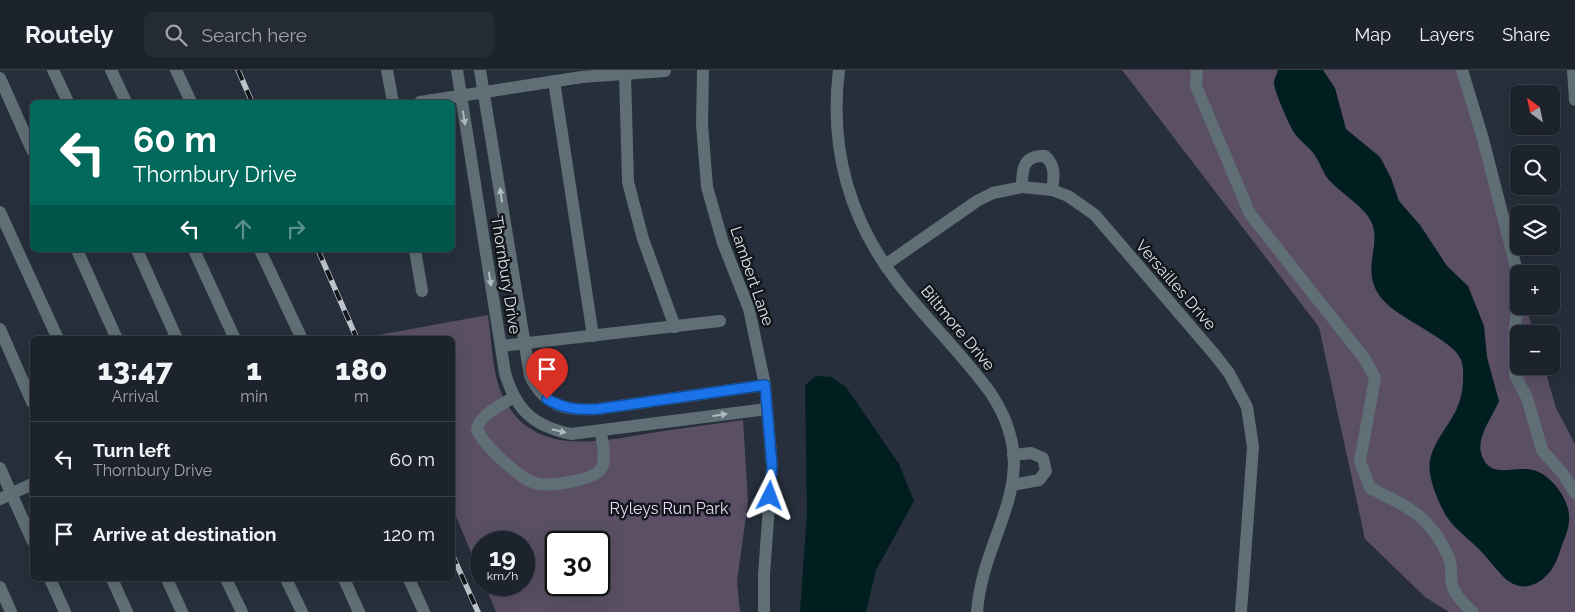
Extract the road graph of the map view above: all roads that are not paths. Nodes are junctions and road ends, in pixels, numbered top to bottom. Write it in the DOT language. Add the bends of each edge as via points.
graph roads {
  1 [pos="53,70"];
  2 [pos="112,70"];
  3 [pos="176,70"];
  4 [pos="387,70"];
  5 [pos="456,70"];
  6 [pos="480,70"];
  7 [pos="703,70"];
  8 [pos="839,70"];
  9 [pos="1197,70"];
  10 [pos="1462,70"];
  11 [pos="1572,70"];
  12 [pos="665,71"];
  13 [pos="625,74"];
  14 [pos="0,78"];
  15 [pos="554,81"];
  16 [pos="484,91"];
  17 [pos="461,96"];
  18 [pos="67,100"];
  19 [pos="125,100"];
  20 [pos="190,100"];
  21 [pos="393,100"];
  22 [pos="434,100"];
  23 [pos="1575,100"];
  24 [pos="30,146"];
  25 [pos="1022,187"];
  26 [pos="1052,190"];
  27 [pos="0,212"];
  28 [pos="78,252"];
  29 [pos="138,252"];
  30 [pos="195,252"];
  31 [pos="261,252"];
  32 [pos="416,252"];
  33 [pos="885,265"];
  34 [pos="1516,265"];
  35 [pos="422,292"];
  36 [pos="1516,315"];
  37 [pos="720,321"];
  38 [pos="676,327"];
  39 [pos="0,329"];
  40 [pos="57,336"];
  41 [pos="116,336"];
  42 [pos="176,336"];
  43 [pos="234,336"];
  44 [pos="301,336"];
  45 [pos="593,336"];
  46 [pos="525,343"];
  47 [pos="501,346"];
  48 [pos="765,385"];
  49 [pos="514,396"];
  50 [pos="30,397"];
  51 [pos="767,409"];
  52 [pos="601,432"];
  53 [pos="1013,455"];
  54 [pos="0,468"];
  55 [pos="30,485"];
  56 [pos="1013,485"];
  57 [pos="1575,493"];
  58 [pos="6,496"];
  59 [pos="30,537"];
  60 [pos="51,581"];
  61 [pos="113,581"];
  62 [pos="168,581"];
  63 [pos="227,581"];
  64 [pos="287,581"];
  65 [pos="345,581"];
  66 [pos="410,581"];
  67 [pos="0,586"];
  68 [pos="12,612"];
  69 [pos="66,612"];
  70 [pos="127,612"];
  71 [pos="182,612"];
  72 [pos="242,612"];
  73 [pos="302,612"];
  74 [pos="359,612"];
  75 [pos="424,612"];
  76 [pos="764,612"];
  77 [pos="977,612"];
  78 [pos="1241,612"];
  79 [pos="1473,612"];
  1 -- 18 [label="street"];
  2 -- 19 [label="street"];
  3 -- 20 [label="street"];
  4 -- 21 [label="street"];
  5 -- 17 [label="street, Thornbury Drive"];
  6 -- 16 [label="street, Thornbury Drive"];
  7 -- 48 [label="street, Lambert Lane" via="702,124 707,187 723,243 748,309"];
  8 -- 33 [label="street, Biltmore Drive" via="836,122 843,172 860,222"];
  9 -- 79 [label="street" via="1196,86 1250,214 1364,358 1375,378 1360,461 1370,488 1415,511 1434,532 1450,560 1452,585 1465,606"];
  10 -- 34 [label="street"];
  11 -- 23 [label="street"];
  12 -- 13 [label="street"];
  13 -- 15 [label="street"];
  13 -- 38 [label="street" via="628,182 643,239"];
  14 -- 24 [label="street"];
  15 -- 16 [label="street"];
  15 -- 45 [label="street"];
  16 -- 17 [label="street"];
  46 -- 16 [label="street, Thornbury Drive, one-way"];
  17 -- 22 [label="street"];
  17 -- 47 [label="street, Thornbury Drive, one-way"];
  25 -- 26 [label="street, Versailles Drive"];
  25 -- 26 [label="street" via="1022,168 1026,162 1030,157 1045,156 1053,166"];
  25 -- 33 [label="street, Versailles Drive" via="977,201"];
  26 -- 78 [label="street, Versailles Drive" via="1068,196 1095,215 1216,355 1239,390 1254,447"];
  27 -- 40 [label="street"];
  28 -- 41 [label="street"];
  29 -- 42 [label="street"];
  30 -- 43 [label="street"];
  31 -- 44 [label="street"];
  32 -- 35 [label="street"];
  33 -- 53 [label="street, Biltmore Drive" via="990,392 1005,420"];
  36 -- 57 [label="street" via="1515,376 1527,398 1542,450"];
  37 -- 38 [label="street"];
  38 -- 45 [label="street"];
  39 -- 50 [label="street"];
  45 -- 46 [label="street"];
  46 -- 47 [label="street"];
  46 -- 48 [label="street, Thornbury Drive" via="530,376 537,389 560,406 577,410"];
  47 -- 49 [label="street, Thornbury Drive" via="505,373"];
  48 -- 51 [label="street, Lambert Lane"];
  49 -- 52 [label="street, Thornbury Drive, one-way" via="544,427 571,434"];
  49 -- 52 [label="street" via="487,415 477,429 486,444 535,483 588,479 600,470 604,461"];
  52 -- 51 [label="street, Thornbury Drive, one-way"];
  51 -- 76 [label="street, Lambert Lane" via="772,466"];
  53 -- 56 [label="street, Biltmore Drive"];
  53 -- 56 [label="street" via="1037,454 1043,458 1046,471 1038,480"];
  54 -- 58 [label="street"];
  55 -- 58 [label="street"];
  56 -- 77 [label="street, Biltmore Drive" via="983,578"];
  58 -- 59 [label="street"];
  60 -- 69 [label="street"];
  61 -- 70 [label="street"];
  62 -- 71 [label="street"];
  63 -- 72 [label="street"];
  64 -- 73 [label="street"];
  65 -- 74 [label="street"];
  66 -- 75 [label="street"];
  67 -- 68 [label="street"];
}
